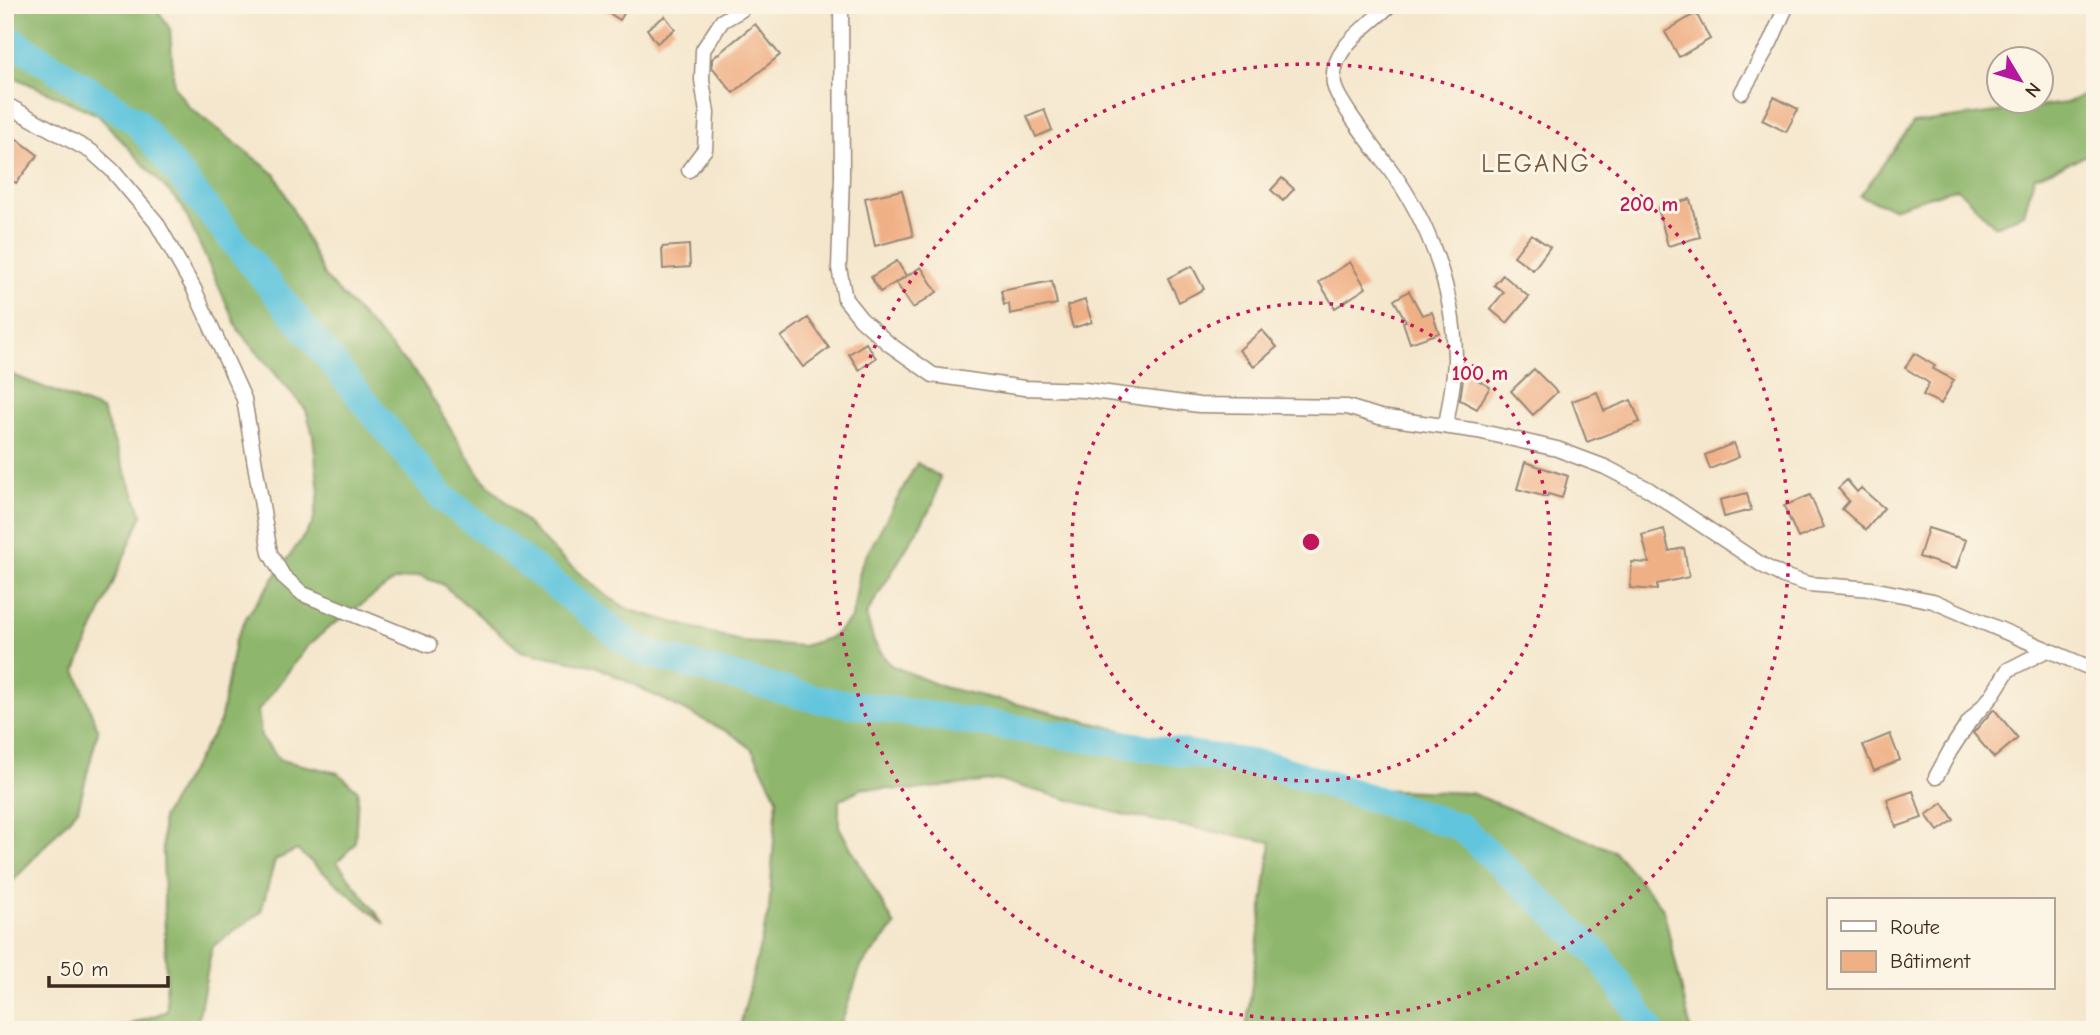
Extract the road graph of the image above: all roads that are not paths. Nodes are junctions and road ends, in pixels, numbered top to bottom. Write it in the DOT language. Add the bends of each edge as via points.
graph roads {
  1 [pos="745,5"];
  2 [pos="841,5"];
  3 [pos="1390,5"];
  4 [pos="1787,5"];
  5 [pos="1742,92"];
  6 [pos="5,104"];
  7 [pos="689,170"];
  8 [pos="1446,426"];
  9 [pos="429,645"];
  10 [pos="2045,651"];
  11 [pos="2095,670"];
  12 [pos="1936,778"];
  1 -- 7 [label="street" via="722,21 703,50 705,149"];
  2 -- 8 [label="street" via="839,268 845,299 861,319 922,368 933,375 1024,388 1085,390 1199,405 1347,407 1380,417"];
  3 -- 8 [label="street" via="1341,51 1334,86 1423,220 1438,264 1455,360"];
  4 -- 5 [label="street"];
  6 -- 9 [label="street" via="92,152 156,222 194,289 247,408 270,553 283,576 303,594"];
  8 -- 10 [label="street" via="1557,449 1605,467 1648,489 1783,576 1808,584 1872,589 1933,601"];
  10 -- 11 [label="street"];
  10 -- 12 [label="street" via="2008,670 1969,722"];
}
